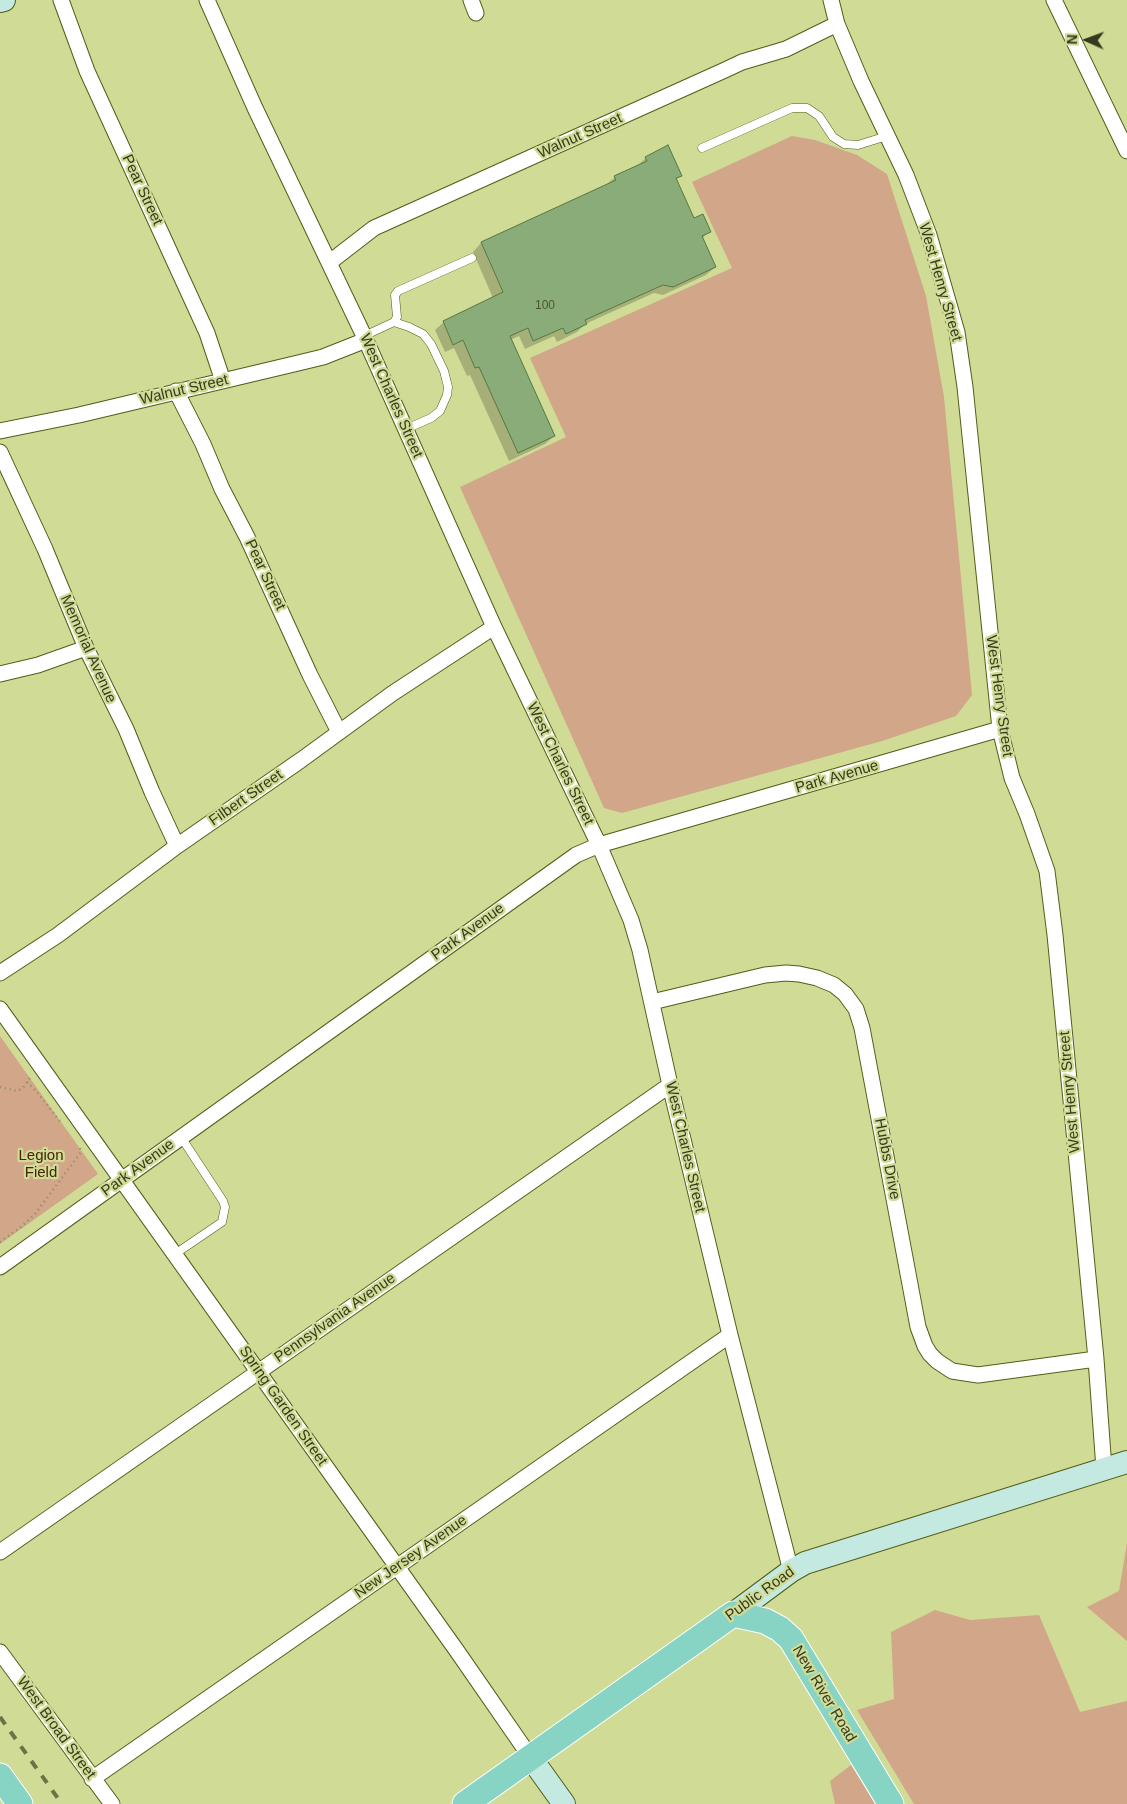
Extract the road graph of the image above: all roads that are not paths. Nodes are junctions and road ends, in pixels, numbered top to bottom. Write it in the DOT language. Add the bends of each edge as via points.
graph roads {
  1 [pos="4,0"];
  2 [pos="61,0"];
  3 [pos="207,0"];
  4 [pos="831,0"];
  5 [pos="1054,0"];
  6 [pos="0,1"];
  7 [pos="837,24"];
  8 [pos="887,136"];
  9 [pos="702,148"];
  10 [pos="1127,151"];
  11 [pos="472,258"];
  12 [pos="330,262"];
  13 [pos="394,322"];
  14 [pos="365,338"];
  15 [pos="223,381"];
  16 [pos="176,391"];
  17 [pos="406,429"];
  18 [pos="0,431"];
  19 [pos="0,452"];
  20 [pos="494,627"];
  21 [pos="86,648"];
  22 [pos="0,674"];
  23 [pos="1000,729"];
  24 [pos="339,732"];
  25 [pos="599,845"];
  26 [pos="178,846"];
  27 [pos="0,972"];
  28 [pos="652,1002"];
  29 [pos="0,1009"];
  30 [pos="670,1085"];
  31 [pos="181,1137"];
  32 [pos="122,1180"];
  33 [pos="175,1254"];
  34 [pos="0,1267"];
  35 [pos="730,1335"];
  36 [pos="1096,1359"];
  37 [pos="258,1372"];
  38 [pos="1127,1462"];
  39 [pos="1104,1469"];
  40 [pos="0,1552"];
  41 [pos="397,1566"];
  42 [pos="791,1571"];
  43 [pos="733,1614"];
  44 [pos="0,1652"];
  45 [pos="531,1758"];
  46 [pos="0,1776"];
  47 [pos="92,1779"];
  48 [pos="20,1804"];
  49 [pos="112,1804"];
  50 [pos="465,1804"];
  51 [pos="564,1804"];
  52 [pos="891,1804"];
  1 -- 6 [label="street"];
  2 -- 15 [label="street, Pear Street" via="87,71 208,333"];
  3 -- 12 [label="street, West Charles Street"];
  4 -- 7 [label="street, West Henry Street"];
  5 -- 10 [label="street"];
  7 -- 8 [label="street, West Henry Street"];
  7 -- 12 [label="street, Walnut Street" via="786,49 742,62 374,228"];
  8 -- 9 [label="lane" via="858,145 844,144 833,137 819,116 807,108 792,108"];
  8 -- 23 [label="street, West Henry Street" via="929,235 957,332"];
  11 -- 13 [label="lane" via="398,291"];
  12 -- 14 [label="street, West Charles Street"];
  13 -- 14 [label="lane"];
  13 -- 17 [label="lane" via="423,334 444,371 448,387 440,411"];
  14 -- 15 [label="street, Walnut Street" via="323,357"];
  14 -- 17 [label="street, West Charles Street"];
  15 -- 16 [label="street, Walnut Street"];
  16 -- 18 [label="street, Walnut Street"];
  16 -- 24 [label="street, Pear Street"];
  17 -- 20 [label="street, West Charles Street"];
  19 -- 21 [label="street, Memorial Avenue"];
  20 -- 24 [label="street, Filbert Street"];
  20 -- 25 [label="street, West Charles Street"];
  21 -- 22 [label="street"];
  21 -- 26 [label="street, Memorial Avenue"];
  23 -- 25 [label="street, Park Avenue"];
  23 -- 36 [label="street, West Henry Street" via="1012,778 1047,871"];
  24 -- 26 [label="street, Filbert Street"];
  25 -- 28 [label="street, West Charles Street" via="631,920"];
  25 -- 31 [label="street, Park Avenue" via="576,855"];
  26 -- 27 [label="street, Filbert Street" via="58,935"];
  28 -- 30 [label="street, West Charles Street"];
  28 -- 36 [label="street, Hubbs Drive" via="764,975 799,974 834,985 856,1008 862,1028 918,1326 930,1354 937,1362 969,1375"];
  29 -- 32 [label="street, Spring Garden Street"];
  30 -- 35 [label="street, West Charles Street"];
  30 -- 37 [label="street, Pennsylvania Avenue"];
  31 -- 32 [label="street, Park Avenue"];
  31 -- 33 [label="lane" via="225,1207 222,1222"];
  32 -- 33 [label="street, Spring Garden Street"];
  32 -- 34 [label="street, Park Avenue"];
  33 -- 37 [label="street, Spring Garden Street"];
  35 -- 41 [label="street, New Jersey Avenue"];
  35 -- 42 [label="street, West Charles Street"];
  36 -- 39 [label="street, West Henry Street"];
  37 -- 40 [label="street, Pennsylvania Avenue"];
  37 -- 41 [label="street, Spring Garden Street"];
  38 -- 39 [label="street, Public Road"];
  39 -- 42 [label="street, Public Road" via="834,1553"];
  41 -- 45 [label="street, Spring Garden Street"];
  41 -- 47 [label="street, New Jersey Avenue"];
  42 -- 43 [label="street, Public Road"];
  43 -- 45 [label="main road, Public Road"];
  43 -- 52 [label="main road, New River Road" via="765,1621 791,1639"];
  44 -- 47 [label="street, West Broad Street"];
  45 -- 50 [label="main road, Public Road"];
  45 -- 51 [label="street, Spring Garden Street"];
  46 -- 48 [label="main road"];
  47 -- 49 [label="street, West Broad Street"];
}
